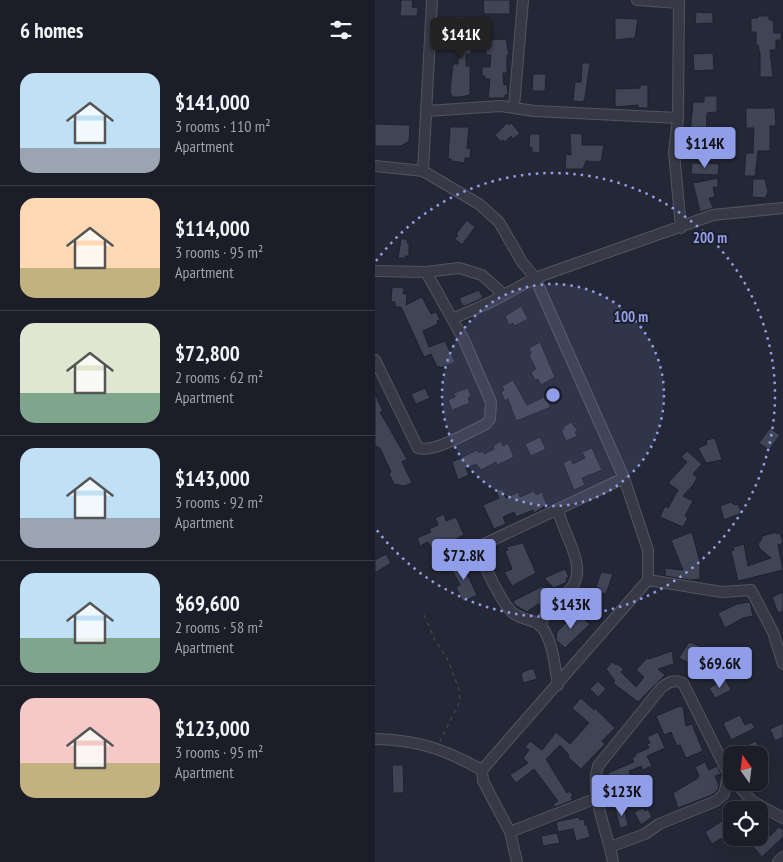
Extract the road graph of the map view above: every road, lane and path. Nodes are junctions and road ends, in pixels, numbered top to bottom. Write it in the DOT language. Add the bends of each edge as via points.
graph roads {
  1 [pos="432,0"];
  2 [pos="523,0"];
  3 [pos="637,0"];
  4 [pos="679,2"];
  5 [pos="514,107"];
  6 [pos="427,111"];
  7 [pos="678,118"];
  8 [pos="375,166"];
  9 [pos="423,171"];
  10 [pos="783,208"];
  11 [pos="681,228"];
  12 [pos="375,271"];
  13 [pos="427,272"];
  14 [pos="535,278"];
  15 [pos="503,294"];
  16 [pos="452,319"];
  17 [pos="375,360"];
  18 [pos="624,478"];
  19 [pos="558,510"];
  20 [pos="648,580"];
  21 [pos="424,615"];
  22 [pos="541,626"];
  23 [pos="783,664"];
  24 [pos="558,685"];
  25 [pos="375,739"];
  26 [pos="431,747"];
  27 [pos="723,761"];
  28 [pos="482,770"];
  29 [pos="726,791"];
  30 [pos="743,791"];
  31 [pos="597,798"];
  32 [pos="783,818"];
  33 [pos="510,832"];
  34 [pos="610,847"];
  35 [pos="783,856"];
  36 [pos="517,862"];
  37 [pos="613,862"];
  38 [pos="778,862"];
  1 -- 6 [label="street"];
  2 -- 5 [label="street"];
  3 -- 4 [label="street"];
  4 -- 7 [label="street"];
  5 -- 6 [label="street"];
  5 -- 7 [label="street" via="534,111"];
  6 -- 9 [label="street"];
  7 -- 11 [label="street" via="674,152"];
  8 -- 9 [label="street"];
  9 -- 14 [label="street" via="479,204 499,222"];
  10 -- 11 [label="street" via="713,215"];
  11 -- 14 [label="street"];
  12 -- 13 [label="street"];
  13 -- 15 [label="street" via="459,268 471,271 482,275"];
  13 -- 16 [label="street"];
  14 -- 15 [label="street"];
  14 -- 18 [label="street"];
  15 -- 16 [label="street"];
  16 -- 17 [label="street" via="491,402 490,420 486,424 426,450 418,448"];
  18 -- 19 [label="street"];
  18 -- 20 [label="street" via="648,550"];
  19 -- 22 [label="street" via="574,557 577,577 571,588 546,612"];
  19 -- 22 [label="street" via="484,544 481,549 483,566 511,612"];
  20 -- 23 [label="street" via="722,592 751,590 773,632"];
  20 -- 24 [label="street"];
  21 -- 26 [label="path" via="459,689 456,708 439,742"];
  22 -- 24 [label="street" via="549,644"];
  24 -- 28 [label="street"];
  25 -- 26 [label="street" via="403,740"];
  26 -- 28 [label="street"];
  27 -- 31 [label="street" via="683,683 670,682 661,688 597,766 594,777"];
  28 -- 33 [label="street" via="483,781"];
  29 -- 34 [label="street" via="716,801"];
  30 -- 32 [label="street" via="752,801"];
  31 -- 33 [label="street"];
  31 -- 34 [label="street"];
  33 -- 36 [label="street"];
  34 -- 37 [label="street"];
  35 -- 38 [label="street"];
}
